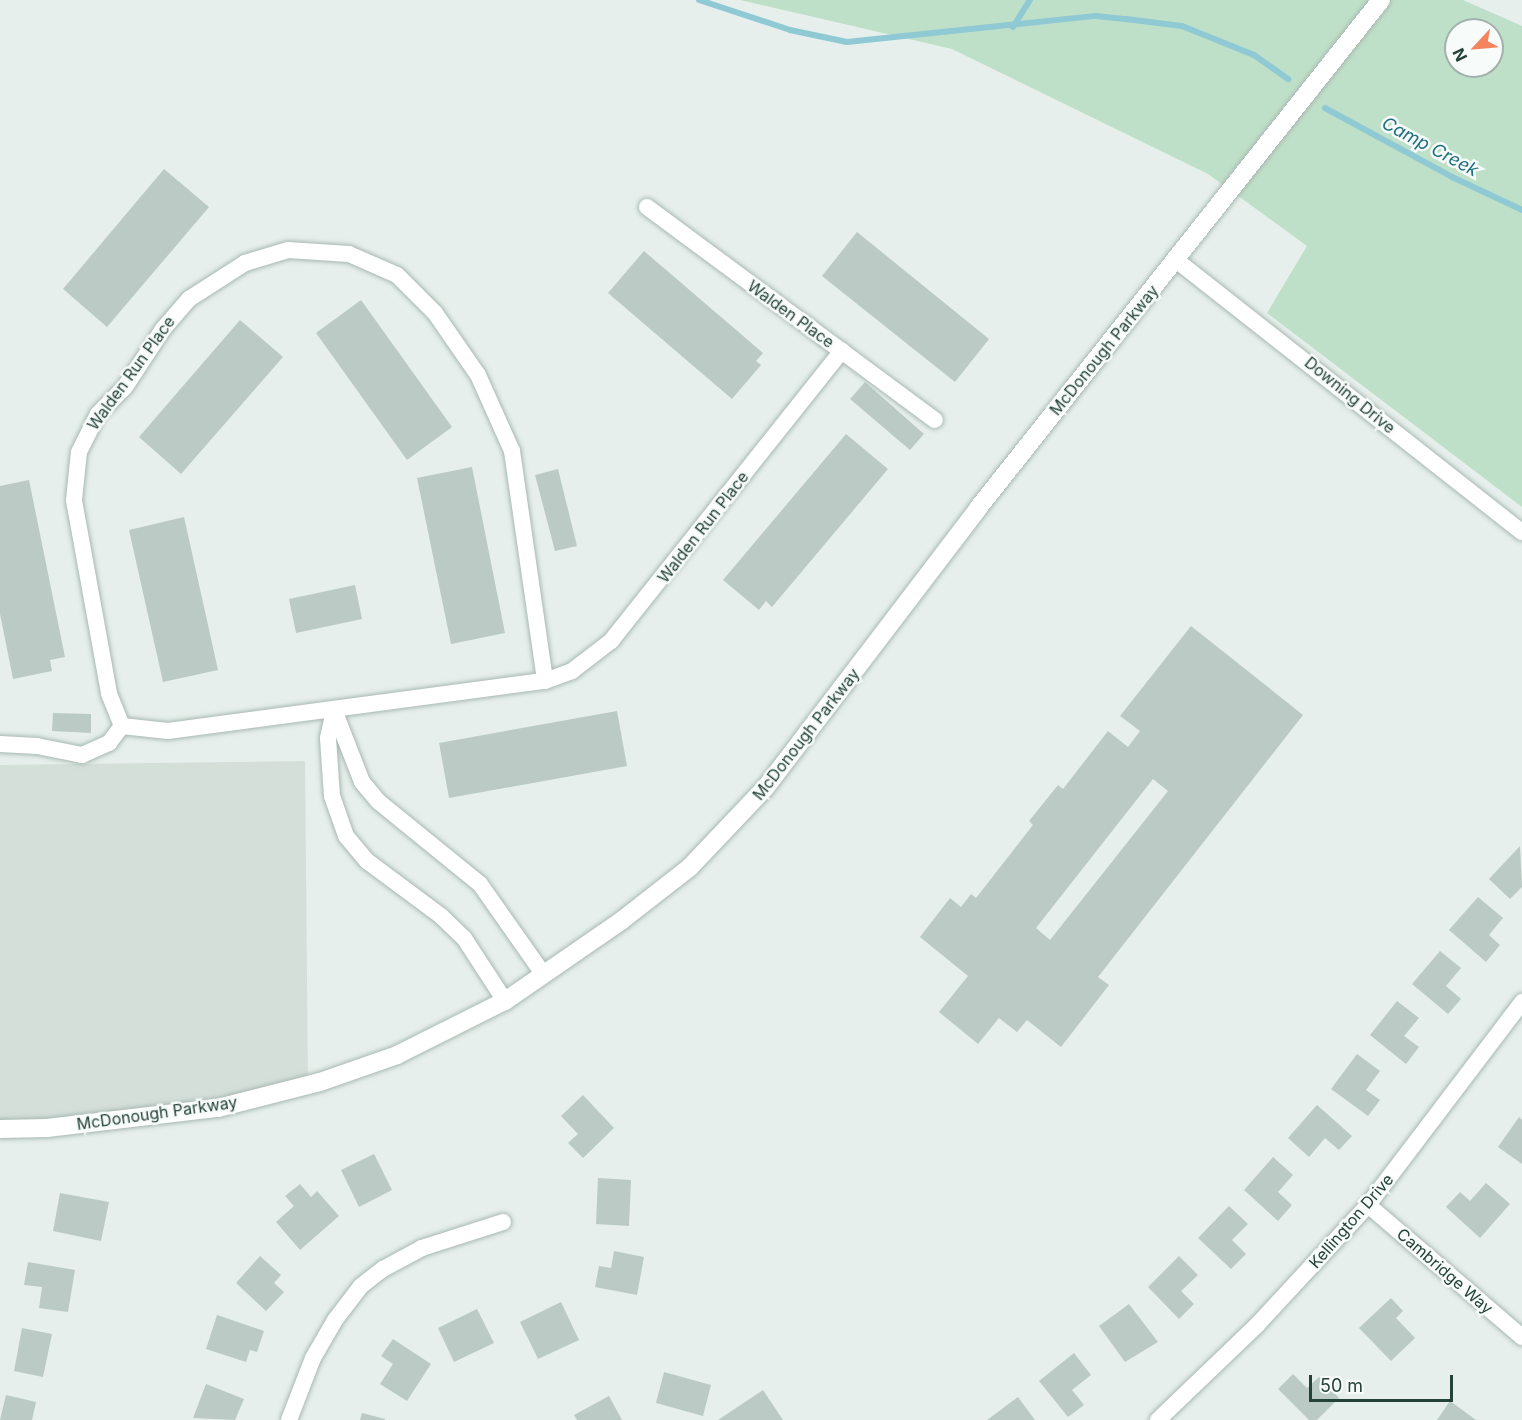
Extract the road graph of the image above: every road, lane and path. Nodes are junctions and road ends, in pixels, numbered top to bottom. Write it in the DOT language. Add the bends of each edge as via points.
graph roads {
  1 [pos="1381,0"];
  2 [pos="647,207"];
  3 [pos="1176,260"];
  4 [pos="842,351"];
  5 [pos="935,420"];
  6 [pos="1522,532"];
  7 [pos="545,681"];
  8 [pos="334,710"];
  9 [pos="122,726"];
  10 [pos="0,744"];
  11 [pos="356,769"];
  12 [pos="330,776"];
  13 [pos="544,975"];
  14 [pos="505,1001"];
  15 [pos="1522,1002"];
  16 [pos="0,1129"];
  17 [pos="1368,1205"];
  18 [pos="503,1222"];
  19 [pos="1522,1337"];
  20 [pos="289,1420"];
  21 [pos="1158,1420"];
  1 -- 3 [label="street, McDonough Parkway"];
  2 -- 4 [label="street, Walden Place"];
  3 -- 6 [label="street, Downing Drive"];
  3 -- 13 [label="street, McDonough Parkway" via="733,826 647,901"];
  4 -- 5 [label="street, Walden Place"];
  4 -- 7 [label="street, Walden Run Place" via="611,641 581,666"];
  7 -- 8 [label="street, Walden Run Place"];
  7 -- 9 [label="street, Walden Run Place" via="512,451 478,375 435,313 397,275 349,254 295,250 245,263 189,300 163,329 125,387 98,414 79,452 74,500 109,693"];
  8 -- 9 [label="street, Walden Run Place" via="168,731"];
  8 -- 11 [label="street" via="347,736"];
  8 -- 12 [label="street" via="327,738"];
  9 -- 10 [label="street" via="109,743 82,755"];
  11 -- 12 [label="street"];
  11 -- 13 [label="street" via="379,802 489,894"];
  12 -- 14 [label="street" via="337,817 355,849 464,938"];
  13 -- 14 [label="street, McDonough Parkway"];
  14 -- 16 [label="street, McDonough Parkway" via="397,1055 298,1088 218,1108 80,1125"];
  15 -- 17 [label="street, Kellington Drive"];
  17 -- 19 [label="street, Cambridge Way"];
  17 -- 21 [label="street, Kellington Drive" via="1257,1325"];
  18 -- 20 [label="street" via="422,1248 361,1286 334,1320 313,1358"];
}
